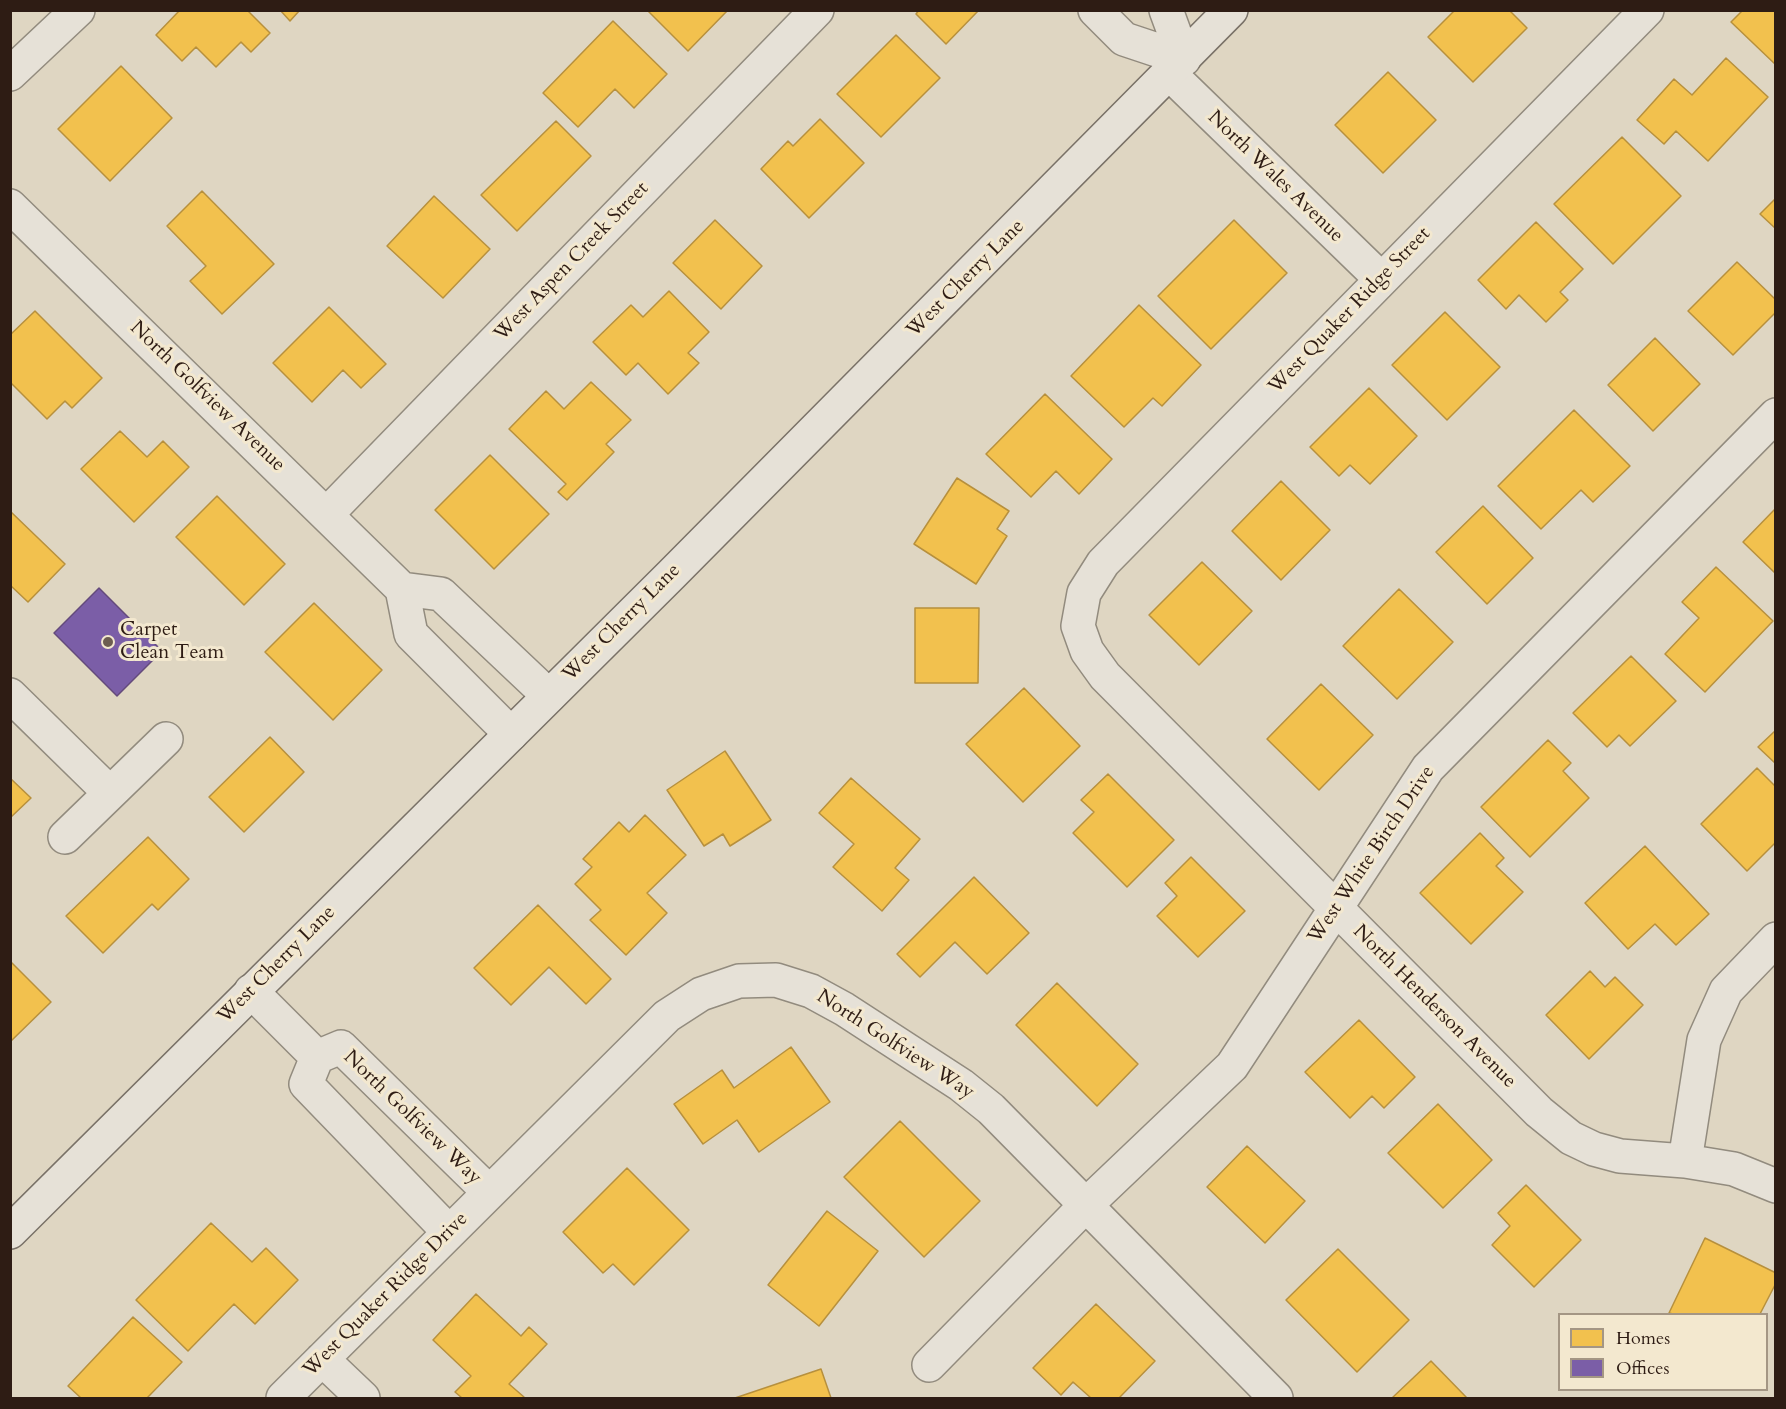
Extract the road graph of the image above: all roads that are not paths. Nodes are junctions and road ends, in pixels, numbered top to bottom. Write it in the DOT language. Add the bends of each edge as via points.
graph roads {
  1 [pos="78,10"];
  2 [pos="817,10"];
  3 [pos="1095,10"];
  4 [pos="1166,10"];
  5 [pos="1231,10"];
  6 [pos="1647,10"];
  7 [pos="1177,66"];
  8 [pos="10,74"];
  9 [pos="10,206"];
  10 [pos="1381,279"];
  11 [pos="1776,415"];
  12 [pos="327,514"];
  13 [pos="402,589"];
  14 [pos="1078,626"];
  15 [pos="10,695"];
  16 [pos="549,696"];
  17 [pos="511,734"];
  18 [pos="166,739"];
  19 [pos="110,794"];
  20 [pos="65,837"];
  21 [pos="1335,908"];
  22 [pos="1776,939"];
  23 [pos="252,991"];
  24 [pos="317,1057"];
  25 [pos="1685,1161"];
  26 [pos="1776,1186"];
  27 [pos="489,1192"];
  28 [pos="1086,1205"];
  29 [pos="10,1232"];
  30 [pos="449,1232"];
  31 [pos="322,1359"];
  32 [pos="929,1365"];
  33 [pos="283,1398"];
  34 [pos="363,1398"];
  35 [pos="1276,1398"];
  1 -- 8 [label="street"];
  2 -- 12 [label="street, West Aspen Creek Street"];
  3 -- 7 [label="street, North Wales Avenue" via="1124,39"];
  4 -- 7 [label="street, North Wales Avenue"];
  5 -- 7 [label="street, West Cherry Lane"];
  6 -- 10 [label="street, West Quaker Ridge Street"];
  7 -- 10 [label="street, North Wales Avenue"];
  7 -- 16 [label="street, West Cherry Lane"];
  9 -- 12 [label="street, North Golfview Avenue"];
  10 -- 14 [label="street, West Quaker Ridge Street" via="1103,563 1084,593"];
  11 -- 21 [label="street, West White Birch Drive" via="1428,768"];
  12 -- 13 [label="street, North Golfview Avenue"];
  13 -- 16 [label="street" via="441,594"];
  13 -- 17 [label="street" via="411,634"];
  14 -- 21 [label="street, North Henderson Avenue" via="1087,651 1105,676"];
  15 -- 19 [label="street"];
  16 -- 17 [label="street, West Cherry Lane"];
  17 -- 23 [label="street, West Cherry Lane"];
  18 -- 19 [label="street"];
  19 -- 20 [label="street"];
  21 -- 25 [label="street, North Henderson Avenue" via="1539,1112 1571,1138 1620,1156"];
  21 -- 28 [label="street, West White Birch Drive" via="1232,1066"];
  22 -- 25 [label="street" via="1726,991 1704,1040"];
  23 -- 24 [label="street, North Golfview Way"];
  23 -- 29 [label="street, West Cherry Lane"];
  24 -- 27 [label="street, North Golfview Way" via="341,1047"];
  24 -- 30 [label="street, North Golfview Way" via="306,1084"];
  25 -- 26 [label="street, North Henderson Avenue" via="1734,1169"];
  27 -- 28 [label="street, North Golfview Way" via="668,1016 701,994 739,981 776,980 811,991 844,1009 961,1085 991,1109"];
  27 -- 30 [label="street, West Quaker Ridge Drive"];
  28 -- 32 [label="street, West White Birch Drive"];
  28 -- 35 [label="street, North Golfview Way"];
  30 -- 31 [label="street, West Quaker Ridge Drive"];
  31 -- 33 [label="street, West Quaker Ridge Drive"];
  31 -- 34 [label="street"];
}
